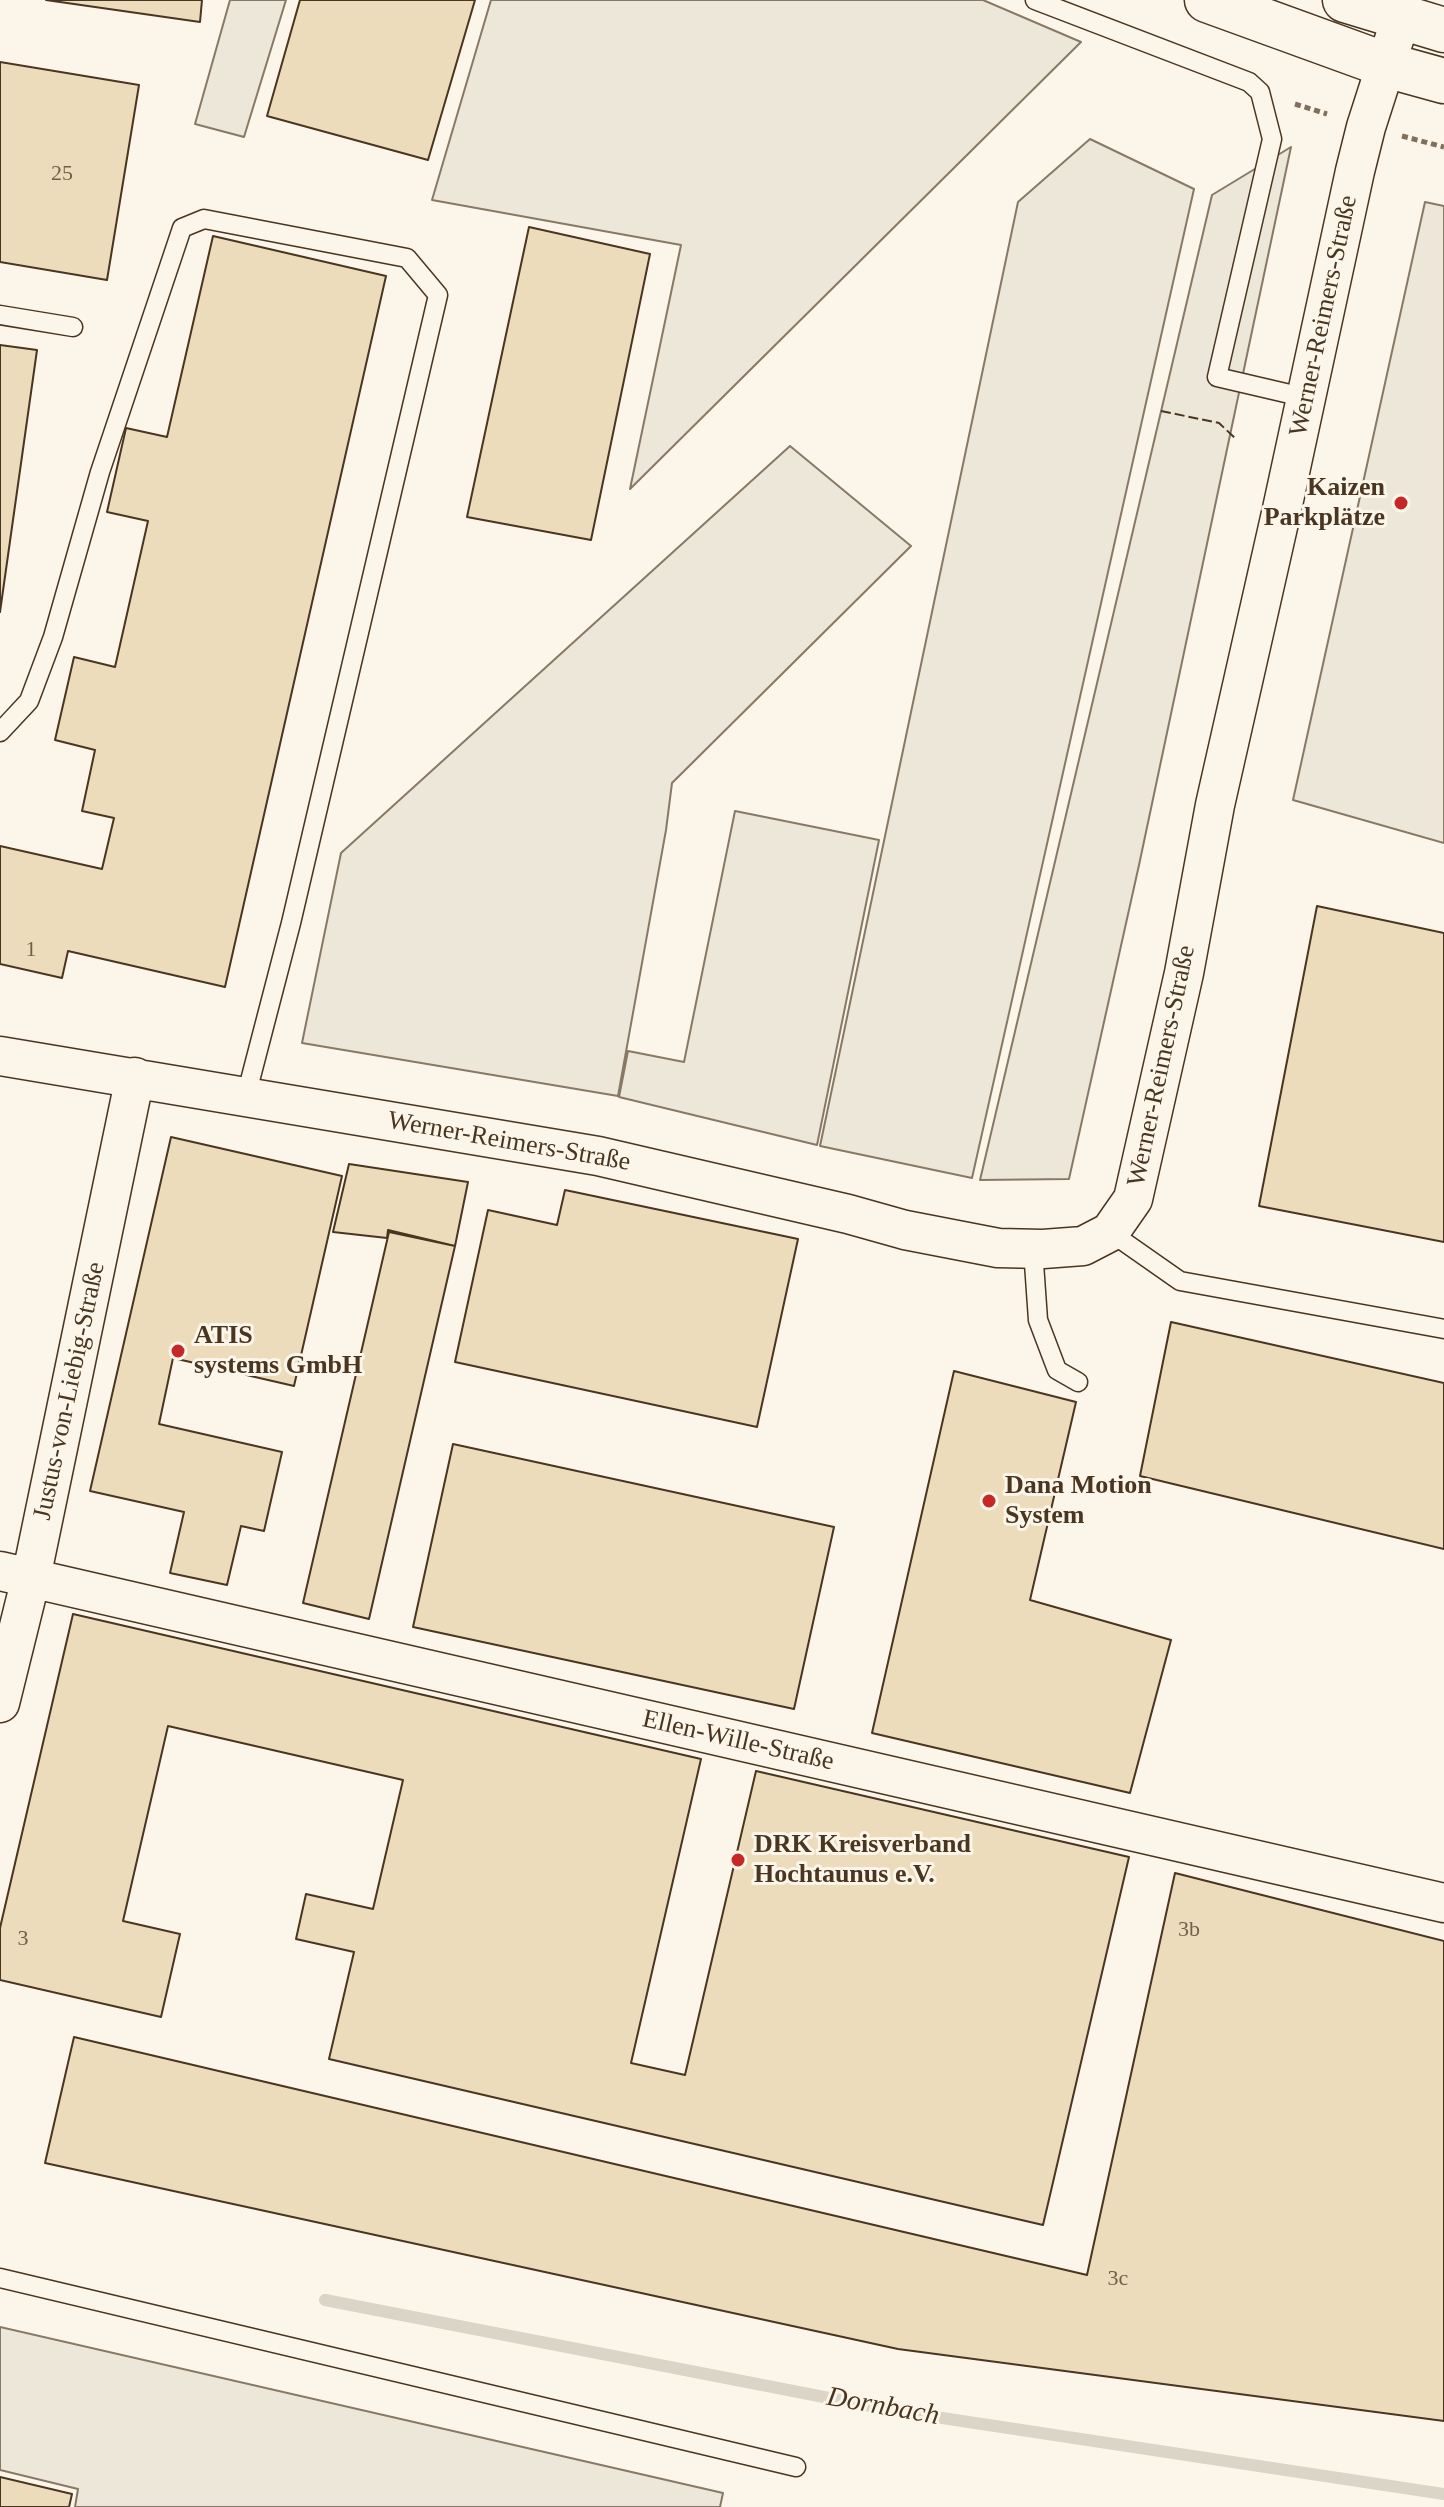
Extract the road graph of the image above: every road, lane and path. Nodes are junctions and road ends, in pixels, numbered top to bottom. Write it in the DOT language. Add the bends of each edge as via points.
graph roads {
  1 [pos="1035,0"];
  2 [pos="1207,0"];
  3 [pos="1345,0"];
  4 [pos="1401,18"];
  5 [pos="1444,30"];
  6 [pos="1386,65"];
  7 [pos="1444,81"];
  8 [pos="1260,92"];
  9 [pos="1366,127"];
  10 [pos="0,315"];
  11 [pos="73,327"];
  12 [pos="1307,398"];
  13 [pos="0,732"];
  14 [pos="0,1056"];
  15 [pos="135,1077"];
  16 [pos="246,1096"];
  17 [pos="1110,1232"];
  18 [pos="1033,1249"];
  19 [pos="1444,1329"];
  20 [pos="1078,1382"];
  21 [pos="16,1574"];
  22 [pos="0,1703"];
  23 [pos="1444,1903"];
  24 [pos="0,2278"];
  25 [pos="796,2467"];
  1 -- 8 [label="lane" via="1249,82"];
  2 -- 6 [label="main road"];
  3 -- 4 [label="main road"];
  4 -- 5 [label="main road"];
  4 -- 6 [label="street, Werner-Reimers-Straße"];
  6 -- 7 [label="main road"];
  6 -- 9 [label="street, Werner-Reimers-Straße"];
  8 -- 9 [label="path"];
  8 -- 12 [label="lane" via="1272,139 1217,377"];
  9 -- 12 [label="street, Werner-Reimers-Straße"];
  10 -- 11 [label="lane"];
  12 -- 17 [label="street, Werner-Reimers-Straße" via="1133,1199"];
  13 -- 16 [label="lane" via="29,701 53,637 100,472 182,228 204,219 407,258 438,295"];
  14 -- 15 [label="street, Werner-Reimers-Straße"];
  15 -- 16 [label="street, Werner-Reimers-Straße"];
  15 -- 21 [label="street, Justus-von-Liebig-Straße"];
  16 -- 18 [label="street, Werner-Reimers-Straße" via="598,1156 905,1230 998,1248"];
  17 -- 18 [label="street, Werner-Reimers-Straße" via="1083,1246"];
  17 -- 19 [label="lane" via="1180,1281"];
  18 -- 20 [label="lane" via="1038,1320 1057,1370"];
  21 -- 22 [label="street, Justus-von-Liebig-Straße"];
  21 -- 23 [label="street, Ellen-Wille-Straße"];
  24 -- 25 [label="lane"];
}
